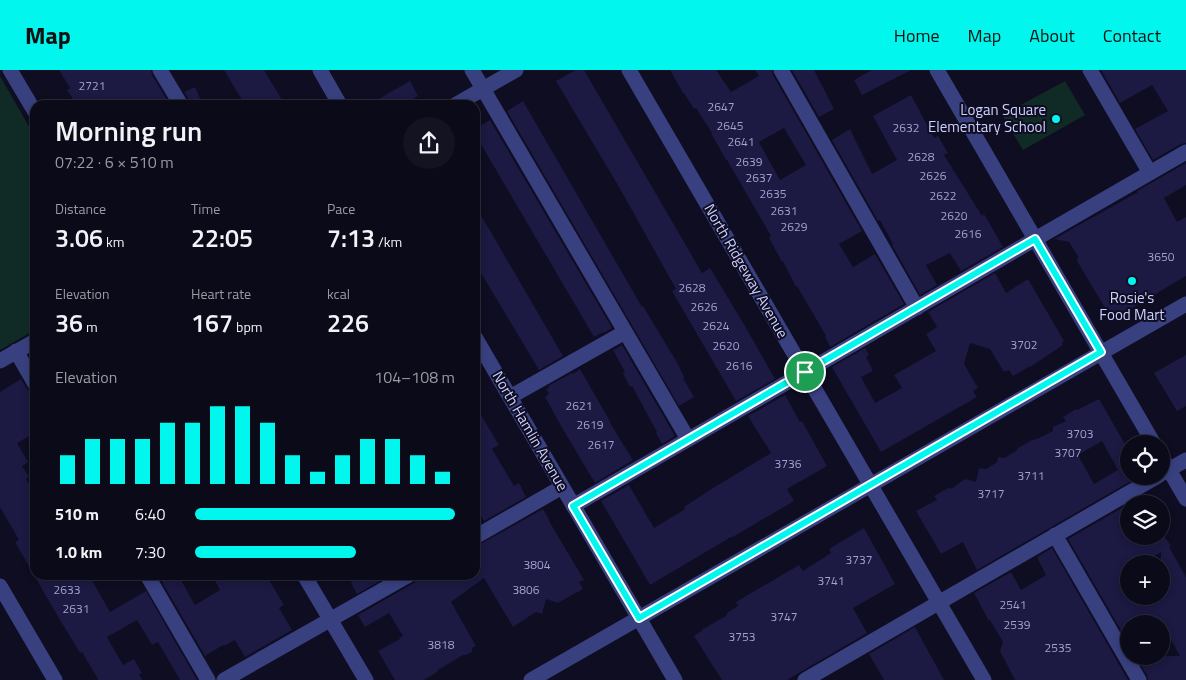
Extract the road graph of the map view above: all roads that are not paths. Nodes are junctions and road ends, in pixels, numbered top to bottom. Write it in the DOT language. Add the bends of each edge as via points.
graph roads {
  1 [pos="10,70"];
  2 [pos="160,70"];
  3 [pos="320,70"];
  4 [pos="472,70"];
  5 [pos="516,70"];
  6 [pos="629,70"];
  7 [pos="780,70"];
  8 [pos="937,70"];
  9 [pos="1090,70"];
  10 [pos="483,89"];
  11 [pos="178,100"];
  12 [pos="337,100"];
  13 [pos="464,100"];
  14 [pos="30,104"];
  15 [pos="1186,152"];
  16 [pos="1150,173"];
  17 [pos="1035,239"];
  18 [pos="1186,304"];
  19 [pos="917,308"];
  20 [pos="625,332"];
  21 [pos="30,344"];
  22 [pos="480,345"];
  23 [pos="16,351"];
  24 [pos="1101,352"];
  25 [pos="0,361"];
  26 [pos="805,372"];
  27 [pos="30,375"];
  28 [pos="510,396"];
  29 [pos="1149,435"];
  30 [pos="688,439"];
  31 [pos="1186,460"];
  32 [pos="1170,469"];
  33 [pos="1170,481"];
  34 [pos="870,485"];
  35 [pos="1142,485"];
  36 [pos="562,487"];
  37 [pos="1186,499"];
  38 [pos="573,506"];
  39 [pos="480,534"];
  40 [pos="1055,536"];
  41 [pos="149,580"];
  42 [pos="307,580"];
  43 [pos="399,580"];
  44 [pos="0,586"];
  45 [pos="939,603"];
  46 [pos="639,618"];
  47 [pos="330,620"];
  48 [pos="826,675"];
  49 [pos="55,680"];
  50 [pos="208,680"];
  51 [pos="224,680"];
  52 [pos="366,680"];
  53 [pos="531,680"];
  54 [pos="675,680"];
  55 [pos="805,680"];
  56 [pos="984,680"];
  57 [pos="1139,680"];
  1 -- 14 [label="street"];
  2 -- 11 [label="street"];
  3 -- 12 [label="street"];
  4 -- 10 [label="street"];
  5 -- 10 [label="street"];
  6 -- 26 [label="street, North Ridgeway Avenue"];
  7 -- 19 [label="street"];
  8 -- 17 [label="street"];
  9 -- 16 [label="street"];
  10 -- 13 [label="street"];
  10 -- 20 [label="street"];
  15 -- 16 [label="street"];
  16 -- 17 [label="street"];
  17 -- 19 [label="street"];
  17 -- 24 [label="street"];
  18 -- 24 [label="street"];
  19 -- 26 [label="street"];
  20 -- 28 [label="street"];
  20 -- 30 [label="street"];
  21 -- 23 [label="street"];
  22 -- 28 [label="street, North Hamlin Avenue"];
  23 -- 25 [label="street"];
  23 -- 27 [label="street"];
  24 -- 29 [label="street"];
  24 -- 34 [label="street"];
  26 -- 30 [label="street"];
  26 -- 34 [label="street, North Ridgeway Avenue"];
  28 -- 36 [label="street, North Hamlin Avenue"];
  30 -- 38 [label="street"];
  31 -- 32 [label="street"];
  33 -- 37 [label="street"];
  34 -- 45 [label="street, North Ridgeway Avenue"];
  34 -- 46 [label="street"];
  35 -- 40 [label="street"];
  36 -- 38 [label="street, North Hamlin Avenue"];
  36 -- 39 [label="street"];
  38 -- 46 [label="street, North Hamlin Avenue"];
  40 -- 45 [label="street"];
  40 -- 57 [label="street"];
  41 -- 50 [label="street"];
  42 -- 47 [label="street"];
  43 -- 47 [label="street"];
  44 -- 49 [label="street"];
  45 -- 48 [label="street"];
  45 -- 56 [label="street, North Ridgeway Avenue"];
  46 -- 53 [label="street"];
  46 -- 54 [label="street, North Hamlin Avenue"];
  47 -- 51 [label="street"];
  47 -- 52 [label="street"];
  48 -- 55 [label="street"];
}
